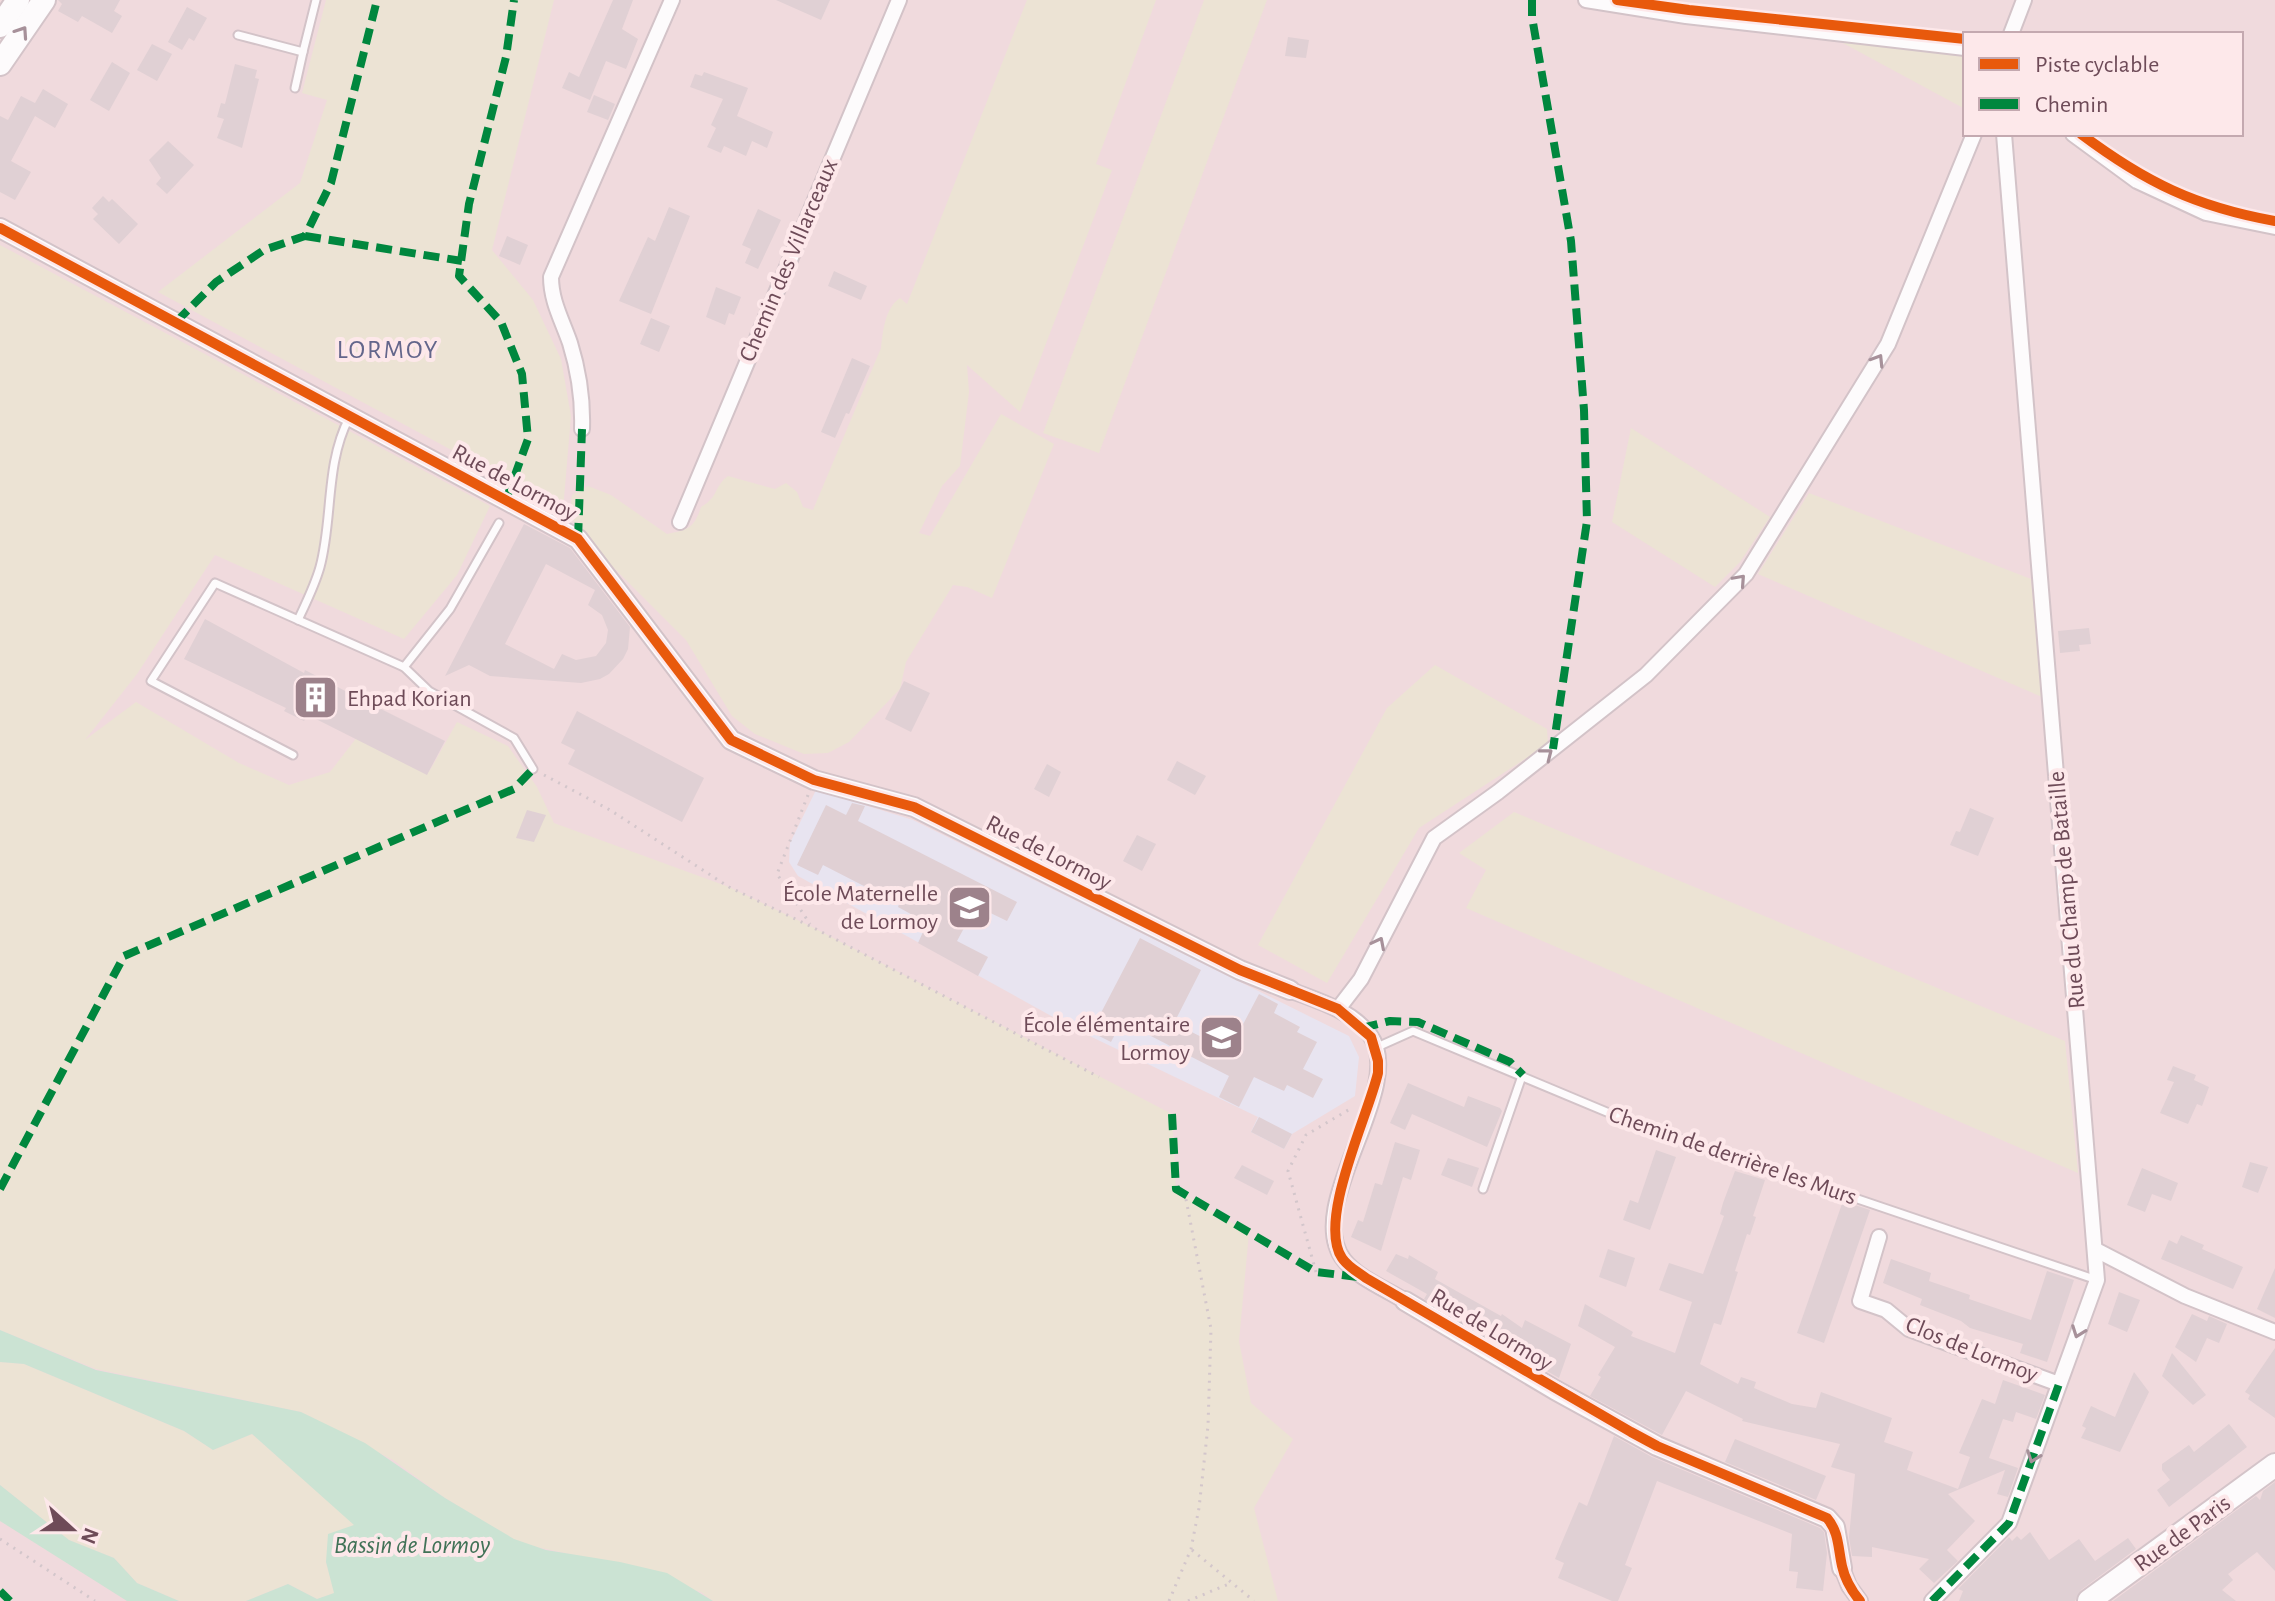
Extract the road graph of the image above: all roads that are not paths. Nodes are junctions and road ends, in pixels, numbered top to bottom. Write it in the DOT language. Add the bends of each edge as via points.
graph roads {
  1 [pos="18,0"];
  2 [pos="44,0"];
  3 [pos="316,0"];
  4 [pos="672,0"];
  5 [pos="899,0"];
  6 [pos="1586,0"];
  7 [pos="2024,0"];
  8 [pos="0,26"];
  9 [pos="2012,32"];
  10 [pos="238,35"];
  11 [pos="1963,48"];
  12 [pos="303,52"];
  13 [pos="0,64"];
  14 [pos="295,88"];
  15 [pos="1973,136"];
  16 [pos="2004,136"];
  17 [pos="2076,136"];
  18 [pos="2275,227"];
  19 [pos="0,228"];
  20 [pos="350,416"];
  21 [pos="582,429"];
  22 [pos="680,522"];
  23 [pos="499,523"];
  24 [pos="298,620"];
  25 [pos="404,667"];
  26 [pos="293,755"];
  27 [pos="533,769"];
  28 [pos="1290,990"];
  29 [pos="1338,1009"];
  30 [pos="1375,1048"];
  31 [pos="1522,1076"];
  32 [pos="1483,1189"];
  33 [pos="1879,1237"];
  34 [pos="2096,1250"];
  35 [pos="2097,1280"];
  36 [pos="1405,1301"];
  37 [pos="2275,1332"];
  38 [pos="2059,1384"];
  39 [pos="2275,1465"];
  40 [pos="1842,1568"];
  41 [pos="1860,1601"];
  42 [pos="1932,1601"];
  43 [pos="2089,1601"];
  1 -- 8 [label="main road"];
  13 -- 2 [label="main road, one-way"];
  3 -- 12 [label="lane"];
  4 -- 21 [label="street" via="551,277 551,295 583,396"];
  5 -- 22 [label="street, Chemin des Villarceaux"];
  6 -- 11 [label="street"];
  7 -- 9 [label="street"];
  10 -- 12 [label="lane"];
  12 -- 14 [label="lane"];
  29 -- 15 [label="street, one-way" via="1361,979 1434,838 1646,675 1746,574 1888,344"];
  16 -- 34 [label="street, Rue du Champ de Bataille"];
  17 -- 18 [label="street" via="2137,181 2206,213"];
  19 -- 20 [label="street, Rue de Lormoy"];
  20 -- 24 [label="lane" via="335,463 320,567"];
  20 -- 28 [label="street, Rue de Lormoy" via="578,539 731,740 814,780 914,807"];
  23 -- 25 [label="lane" via="450,609"];
  24 -- 25 [label="lane"];
  24 -- 26 [label="lane" via="215,583 151,681"];
  25 -- 27 [label="lane" via="429,691 514,738"];
  28 -- 29 [label="street, Rue de Lormoy"];
  29 -- 30 [label="street, Rue de Lormoy" via="1371,1037"];
  30 -- 31 [label="lane, Chemin de derrière les Murs" via="1413,1031"];
  30 -- 36 [label="street, Rue de Lormoy" via="1378,1073 1339,1197 1335,1240 1350,1266"];
  31 -- 32 [label="lane"];
  31 -- 35 [label="lane, Chemin de derrière les Murs" via="1633,1123"];
  33 -- 38 [label="street, Clos de Lormoy" via="1860,1301 1886,1310 1909,1329"];
  34 -- 35 [label="street, Rue du Champ de Bataille"];
  34 -- 37 [label="street" via="2185,1296"];
  35 -- 38 [label="street, Rue du Champ de Bataille, one-way"];
  36 -- 40 [label="street, Rue de Lormoy" via="1657,1446 1827,1518 1835,1527"];
  38 -- 42 [label="street, Rue du Champ de Bataille, one-way" via="2009,1523"];
  39 -- 43 [label="main road, Rue de Paris"];
  40 -- 41 [label="street, Rue de Lormoy"];
}
